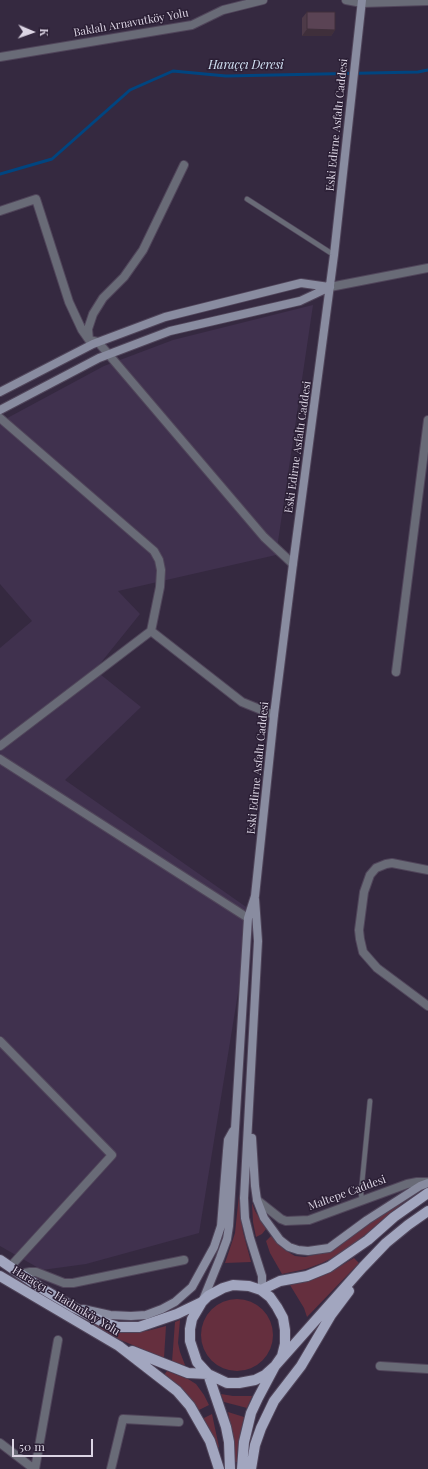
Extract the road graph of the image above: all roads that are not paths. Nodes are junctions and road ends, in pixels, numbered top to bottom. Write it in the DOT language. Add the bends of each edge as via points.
graph roads {
  1 [pos="263,0"];
  2 [pos="346,0"];
  3 [pos="362,1"];
  4 [pos="428,1"];
  5 [pos="0,57"];
  6 [pos="184,165"];
  7 [pos="247,199"];
  8 [pos="0,211"];
  9 [pos="334,255"];
  10 [pos="428,268"];
  11 [pos="330,287"];
  12 [pos="89,340"];
  13 [pos="98,342"];
  14 [pos="108,355"];
  15 [pos="0,392"];
  16 [pos="0,410"];
  17 [pos="0,418"];
  18 [pos="428,423"];
  19 [pos="293,564"];
  20 [pos="151,631"];
  21 [pos="396,672"];
  22 [pos="274,715"];
  23 [pos="0,746"];
  24 [pos="0,758"];
  25 [pos="428,870"];
  26 [pos="255,896"];
  27 [pos="248,918"];
  28 [pos="428,1006"];
  29 [pos="0,1041"];
  30 [pos="370,1101"];
  31 [pos="249,1117"];
  32 [pos="235,1126"];
  33 [pos="428,1182"];
  34 [pos="428,1193"];
  35 [pos="257,1200"];
  36 [pos="362,1201"];
  37 [pos="428,1211"];
  38 [pos="0,1260"];
  39 [pos="184,1260"];
  40 [pos="10,1267"];
  41 [pos="20,1274"];
  42 [pos="0,1276"];
  43 [pos="355,1276"];
  44 [pos="261,1290"];
  45 [pos="202,1302"];
  46 [pos="73,1307"];
  47 [pos="58,1340"];
  48 [pos="119,1346"];
  49 [pos="275,1366"];
  50 [pos="380,1366"];
  51 [pos="428,1369"];
  52 [pos="208,1374"];
  53 [pos="179,1422"];
  54 [pos="0,1443"];
  55 [pos="34,1469"];
  56 [pos="111,1469"];
  57 [pos="219,1469"];
  58 [pos="230,1469"];
  59 [pos="242,1469"];
  60 [pos="251,1469"];
  1 -- 5 [label="street, Baklalı Arnavutköy Yolu" via="223,10 192,25"];
  2 -- 3 [label="street"];
  3 -- 4 [label="street"];
  3 -- 9 [label="main road, Eski Edirne Asfaltı Caddesi"];
  6 -- 12 [label="street" via="143,250 92,314 88,329"];
  7 -- 9 [label="lane"];
  8 -- 12 [label="street" via="36,199 69,302"];
  9 -- 11 [label="main road, Eski Edirne Asfaltı Caddesi"];
  10 -- 11 [label="street"];
  11 -- 13 [label="main road" via="301,283 165,317"];
  11 -- 14 [label="main road" via="300,301 170,331"];
  11 -- 19 [label="main road, Eski Edirne Asfaltı Caddesi"];
  12 -- 13 [label="street"];
  13 -- 14 [label="street"];
  13 -- 15 [label="main road"];
  14 -- 16 [label="main road"];
  14 -- 19 [label="street" via="264,537"];
  17 -- 20 [label="street" via="154,551 161,570"];
  18 -- 21 [label="street"];
  19 -- 22 [label="main road, Eski Edirne Asfaltı Caddesi"];
  20 -- 22 [label="street" via="242,702"];
  20 -- 23 [label="street"];
  22 -- 26 [label="main road, Eski Edirne Asfaltı Caddesi"];
  24 -- 27 [label="street"];
  25 -- 28 [label="street" via="392,863 376,868 370,875 364,892 359,930 363,952 377,968"];
  26 -- 27 [label="main road"];
  26 -- 31 [label="main road" via="258,941"];
  27 -- 32 [label="main road"];
  29 -- 40 [label="street" via="112,1155"];
  30 -- 36 [label="lane"];
  31 -- 35 [label="main road" via="252,1127"];
  31 -- 44 [label="main road" via="245,1218 262,1276"];
  32 -- 45 [label="main road" via="227,1239"];
  32 -- 46 [label="main road" via="228,1140 221,1226 214,1247 192,1287 175,1302 146,1315 110,1315"];
  33 -- 35 [label="main road" via="373,1216 329,1248 308,1251 298,1250 280,1240 264,1218"];
  33 -- 36 [label="street, Maltepe Caddesi" via="406,1184"];
  34 -- 44 [label="main road" via="329,1267 307,1276 280,1281"];
  35 -- 36 [label="street, Maltepe Caddesi" via="281,1219 297,1221 309,1220"];
  37 -- 43 [label="main road" via="386,1243"];
  38 -- 40 [label="main road, Haraççı - Hadımköy Yolu"];
  39 -- 41 [label="street" via="73,1283 64,1283 36,1272"];
  40 -- 41 [label="main road, Haraççı - Hadımköy Yolu"];
  41 -- 46 [label="main road, Haraççı - Hadımköy Yolu"];
  42 -- 48 [label="main road, Haraççı - Hadımköy Yolu"];
  43 -- 49 [label="main road"];
  43 -- 60 [label="main road" via="346,1296 274,1401 255,1445"];
  44 -- 45 [label="main road" via="249,1286 223,1288"];
  44 -- 49 [label="main road" via="278,1307 283,1318 285,1344 282,1356"];
  45 -- 46 [label="main road, Haraççı - Hadımköy Yolu" via="156,1322 129,1328 103,1322"];
  45 -- 52 [label="main road" via="192,1319 190,1341 197,1362"];
  47 -- 55 [label="street"];
  48 -- 52 [label="main road" via="188,1373"];
  48 -- 57 [label="main road" via="177,1391 190,1406 210,1441"];
  49 -- 52 [label="main road" via="265,1375 248,1383 227,1383"];
  49 -- 59 [label="main road" via="251,1413 244,1442"];
  50 -- 51 [label="street"];
  52 -- 58 [label="main road" via="226,1427"];
  53 -- 56 [label="street" via="123,1419"];
  54 -- 55 [label="street"];
}
